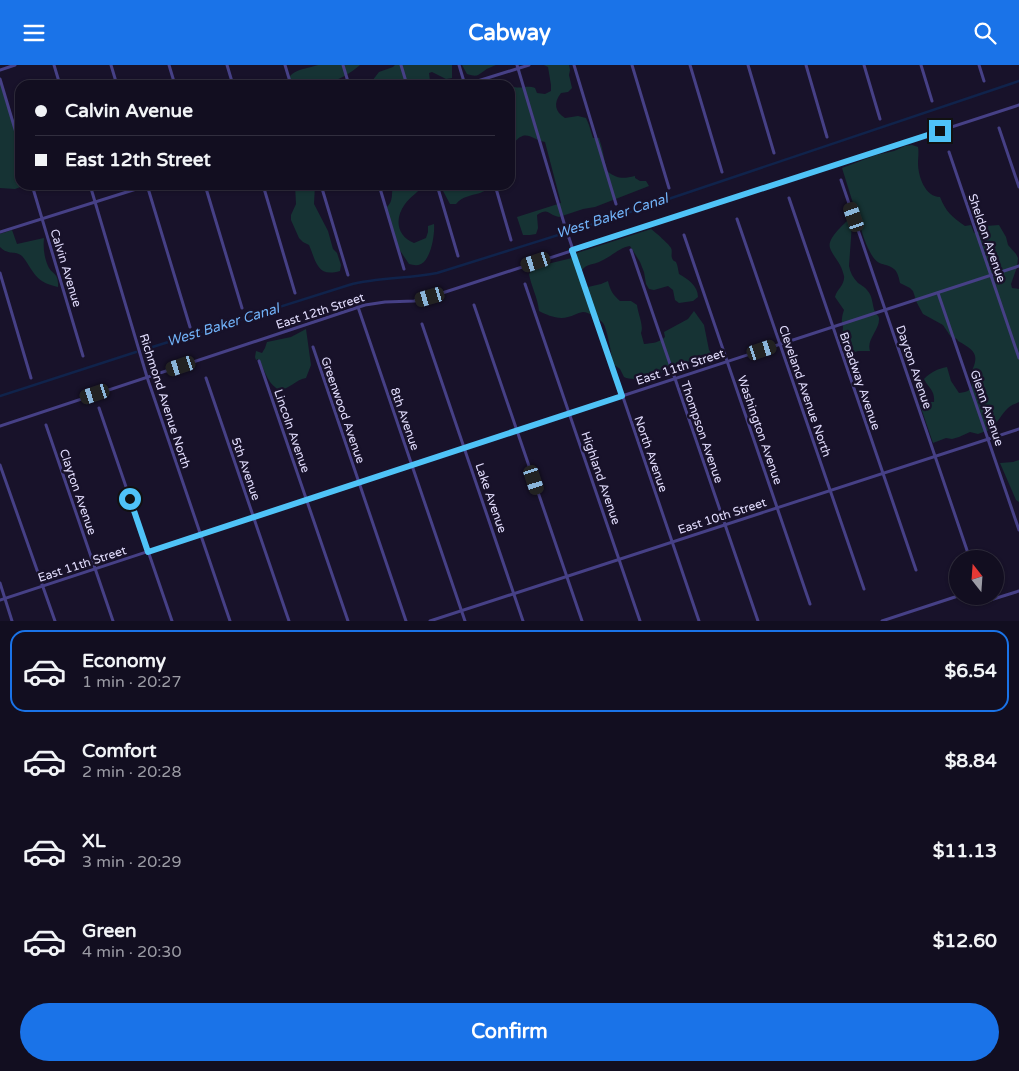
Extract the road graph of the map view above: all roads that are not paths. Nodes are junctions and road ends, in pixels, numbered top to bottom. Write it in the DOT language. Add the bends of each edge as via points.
graph roads {
  1 [pos="15,65"];
  2 [pos="54,65"];
  3 [pos="112,65"];
  4 [pos="169,65"];
  5 [pos="227,65"];
  6 [pos="285,65"];
  7 [pos="343,65"];
  8 [pos="401,65"];
  9 [pos="459,65"];
  10 [pos="529,65"];
  11 [pos="574,65"];
  12 [pos="632,65"];
  13 [pos="690,65"];
  14 [pos="748,65"];
  15 [pos="806,65"];
  16 [pos="864,65"];
  17 [pos="921,65"];
  18 [pos="979,65"];
  19 [pos="517,67"];
  20 [pos="0,70"];
  21 [pos="0,79"];
  22 [pos="58,80"];
  23 [pos="116,80"];
  24 [pos="174,80"];
  25 [pos="232,80"];
  26 [pos="290,80"];
  27 [pos="348,80"];
  28 [pos="406,80"];
  29 [pos="464,80"];
  30 [pos="479,80"];
  31 [pos="984,81"];
  32 [pos="932,101"];
  33 [pos="1019,105"];
  34 [pos="880,119"];
  35 [pos="999,128"];
  36 [pos="15,129"];
  37 [pos="827,137"];
  38 [pos="949,152"];
  39 [pos="774,153"];
  40 [pos="722,172"];
  41 [pos="841,180"];
  42 [pos="1019,187"];
  43 [pos="669,188"];
  44 [pos="33,190"];
  45 [pos="91,190"];
  46 [pos="132,190"];
  47 [pos="149,190"];
  48 [pos="207,190"];
  49 [pos="264,190"];
  50 [pos="322,190"];
  51 [pos="380,190"];
  52 [pos="438,190"];
  53 [pos="496,190"];
  54 [pos="789,198"];
  55 [pos="95,202"];
  56 [pos="616,204"];
  57 [pos="42,219"];
  58 [pos="737,219"];
  59 [pos="564,223"];
  60 [pos="0,232"];
  61 [pos="568,235"];
  62 [pos="684,235"];
  63 [pos="511,240"];
  64 [pos="572,250"];
  65 [pos="631,250"];
  66 [pos="458,256"];
  67 [pos="1019,266"];
  68 [pos="404,269"];
  69 [pos="0,273"];
  70 [pos="348,275"];
  71 [pos="991,275"];
  72 [pos="525,284"];
  73 [pos="295,293"];
  74 [pos="938,293"];
  75 [pos="474,305"];
  76 [pos="358,307"];
  77 [pos="242,308"];
  78 [pos="885,310"];
  79 [pos="422,324"];
  80 [pos="190,327"];
  81 [pos="833,327"];
  82 [pos="780,344"];
  83 [pos="313,347"];
  84 [pos="83,355"];
  85 [pos="1019,358"];
  86 [pos="259,361"];
  87 [pos="727,361"];
  88 [pos="147,377"];
  89 [pos="31,378"];
  90 [pos="206,379"];
  91 [pos="675,379"];
  92 [pos="622,396"];
  93 [pos="99,408"];
  94 [pos="569,413"];
  95 [pos="46,425"];
  96 [pos="0,426"];
  97 [pos="1019,429"];
  98 [pos="517,430"];
  99 [pos="988,439"];
  100 [pos="464,447"];
  101 [pos="935,456"];
  102 [pos="0,465"];
  103 [pos="411,465"];
  104 [pos="883,473"];
  105 [pos="359,482"];
  106 [pos="830,490"];
  107 [pos="306,499"];
  108 [pos="777,507"];
  109 [pos="254,517"];
  110 [pos="725,524"];
  111 [pos="1019,530"];
  112 [pos="201,534"];
  113 [pos="672,542"];
  114 [pos="967,550"];
  115 [pos="148,552"];
  116 [pos="619,559"];
  117 [pos="96,569"];
  118 [pos="916,570"];
  119 [pos="566,576"];
  120 [pos="0,583"];
  121 [pos="43,586"];
  122 [pos="864,589"];
  123 [pos="1019,591"];
  124 [pos="514,594"];
  125 [pos="1004,596"];
  126 [pos="5,599"];
  127 [pos="949,599"];
  128 [pos="0,600"];
  129 [pos="810,603"];
  130 [pos="461,611"];
  131 [pos="12,621"];
  132 [pos="55,621"];
  133 [pos="113,621"];
  134 [pos="172,621"];
  135 [pos="230,621"];
  136 [pos="289,621"];
  137 [pos="348,621"];
  138 [pos="406,621"];
  139 [pos="430,621"];
  140 [pos="465,621"];
  141 [pos="523,621"];
  142 [pos="582,621"];
  143 [pos="640,621"];
  144 [pos="699,621"];
  145 [pos="758,621"];
  146 [pos="882,621"];
  1 -- 20 [label="street"];
  2 -- 22 [label="street"];
  3 -- 23 [label="street"];
  4 -- 24 [label="street"];
  5 -- 25 [label="street"];
  6 -- 26 [label="street"];
  7 -- 27 [label="street"];
  8 -- 28 [label="street"];
  9 -- 29 [label="street"];
  10 -- 19 [label="street"];
  11 -- 56 [label="street"];
  12 -- 43 [label="street"];
  13 -- 40 [label="street"];
  14 -- 39 [label="street"];
  15 -- 37 [label="street"];
  16 -- 34 [label="street"];
  17 -- 32 [label="street"];
  18 -- 31 [label="street"];
  19 -- 30 [label="street"];
  19 -- 59 [label="street"];
  21 -- 36 [label="street"];
  33 -- 64 [label="street, East 12th Street"];
  35 -- 42 [label="street"];
  38 -- 71 [label="street, Sheldon Avenue"];
  41 -- 78 [label="street, Dayton Avenue"];
  44 -- 57 [label="street, Calvin Avenue"];
  45 -- 55 [label="street, Richmond Avenue North"];
  46 -- 55 [label="street"];
  47 -- 80 [label="street"];
  48 -- 77 [label="street"];
  49 -- 73 [label="street"];
  50 -- 70 [label="street"];
  51 -- 68 [label="street"];
  52 -- 66 [label="street"];
  53 -- 63 [label="street"];
  54 -- 81 [label="street, Broadway Avenue"];
  55 -- 57 [label="street"];
  55 -- 88 [label="street, Richmond Avenue North"];
  57 -- 60 [label="street"];
  57 -- 84 [label="street, Calvin Avenue"];
  58 -- 82 [label="street, Cleveland Avenue North"];
  61 -- 64 [label="street, North Avenue"];
  62 -- 87 [label="street, Washington Avenue"];
  64 -- 76 [label="street, East 12th Street" via="419,300"];
  64 -- 92 [label="street, North Avenue"];
  65 -- 91 [label="street, Thompson Avenue"];
  67 -- 71 [label="street, East 11th Street"];
  69 -- 89 [label="street"];
  71 -- 74 [label="street, East 11th Street"];
  71 -- 85 [label="street, Sheldon Avenue"];
  72 -- 94 [label="street, Highland Avenue"];
  74 -- 78 [label="street, East 11th Street"];
  74 -- 99 [label="street, Glenn Avenue"];
  75 -- 98 [label="street"];
  76 -- 88 [label="street, East 12th Street"];
  76 -- 103 [label="street, 8th Avenue"];
  78 -- 81 [label="street, East 11th Street"];
  78 -- 101 [label="street, Dayton Avenue"];
  79 -- 100 [label="street, Lake Avenue"];
  81 -- 82 [label="street, East 11th Street"];
  81 -- 104 [label="street, Broadway Avenue"];
  82 -- 87 [label="street, East 11th Street"];
  82 -- 106 [label="street, Cleveland Avenue North"];
  83 -- 105 [label="street, Greenwood Avenue"];
  86 -- 107 [label="street, Lincoln Avenue"];
  87 -- 91 [label="street, East 11th Street"];
  87 -- 108 [label="street, Washington Avenue"];
  88 -- 96 [label="street, East 12th Street"];
  88 -- 112 [label="street, Richmond Avenue North"];
  90 -- 109 [label="street, 5th Avenue"];
  91 -- 92 [label="street, East 11th Street"];
  91 -- 110 [label="street, Thompson Avenue"];
  92 -- 94 [label="street, East 11th Street"];
  92 -- 113 [label="street, North Avenue"];
  93 -- 115 [label="street"];
  94 -- 98 [label="street, East 11th Street"];
  94 -- 116 [label="street, Highland Avenue"];
  95 -- 117 [label="street, Clayton Avenue"];
  97 -- 99 [label="street, East 10th Street"];
  98 -- 100 [label="street, East 11th Street"];
  98 -- 119 [label="street"];
  99 -- 101 [label="street, East 10th Street"];
  99 -- 111 [label="street, Glenn Avenue"];
  100 -- 103 [label="street, East 11th Street"];
  100 -- 124 [label="street, Lake Avenue"];
  101 -- 104 [label="street, East 10th Street"];
  101 -- 114 [label="street, Dayton Avenue"];
  102 -- 121 [label="street"];
  103 -- 105 [label="street, East 11th Street"];
  103 -- 130 [label="street, 8th Avenue"];
  104 -- 106 [label="street, East 10th Street"];
  104 -- 118 [label="street, Broadway Avenue"];
  105 -- 107 [label="street, East 11th Street"];
  105 -- 138 [label="street, Greenwood Avenue"];
  106 -- 108 [label="street, East 10th Street"];
  106 -- 122 [label="street, Cleveland Avenue North"];
  107 -- 109 [label="street, East 11th Street"];
  107 -- 137 [label="street, Lincoln Avenue"];
  108 -- 110 [label="street, East 10th Street"];
  108 -- 129 [label="street, Washington Avenue"];
  109 -- 112 [label="street, East 11th Street"];
  109 -- 136 [label="street, 5th Avenue"];
  110 -- 113 [label="street, East 10th Street"];
  110 -- 145 [label="street, Thompson Avenue"];
  112 -- 115 [label="street, East 11th Street"];
  112 -- 135 [label="street, Richmond Avenue North"];
  113 -- 116 [label="street, East 10th Street"];
  113 -- 144 [label="street, North Avenue"];
  115 -- 117 [label="street, East 11th Street"];
  115 -- 134 [label="street"];
  116 -- 119 [label="street, East 10th Street"];
  116 -- 143 [label="street, Highland Avenue"];
  117 -- 121 [label="street, East 11th Street"];
  117 -- 133 [label="street, Clayton Avenue"];
  119 -- 124 [label="street, East 10th Street"];
  119 -- 142 [label="street"];
  120 -- 126 [label="street"];
  121 -- 126 [label="street, East 11th Street"];
  121 -- 132 [label="street"];
  123 -- 125 [label="street"];
  124 -- 130 [label="street, East 10th Street"];
  124 -- 141 [label="street, Lake Avenue"];
  126 -- 128 [label="street, East 11th Street"];
  126 -- 131 [label="street"];
  127 -- 146 [label="street"];
  130 -- 139 [label="street, East 10th Street"];
  130 -- 140 [label="street, 8th Avenue"];
}
